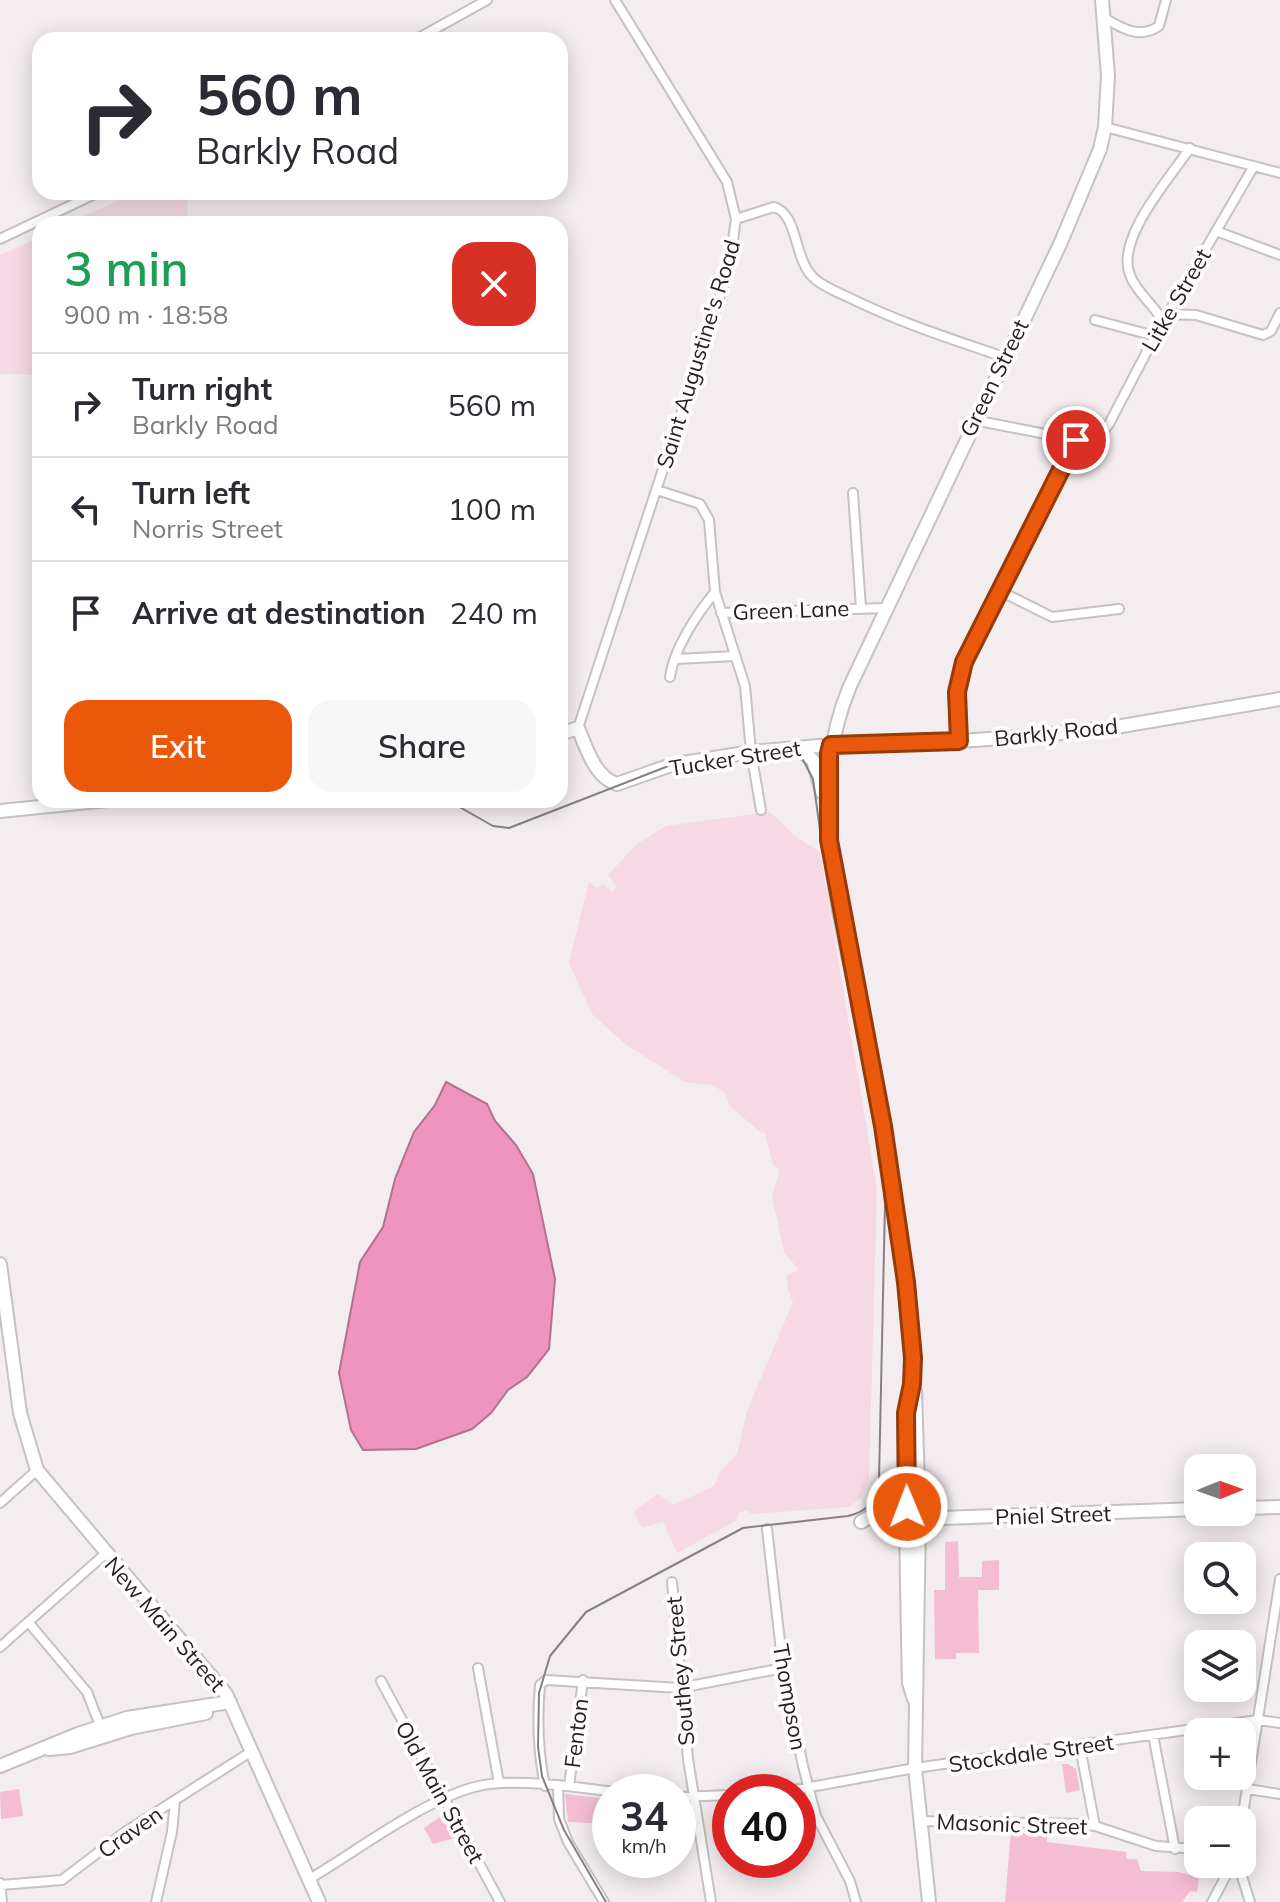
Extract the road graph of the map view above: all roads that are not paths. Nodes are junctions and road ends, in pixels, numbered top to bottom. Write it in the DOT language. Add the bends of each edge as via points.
graph roads {
  1 [pos="487,0"];
  2 [pos="615,0"];
  3 [pos="1102,0"];
  4 [pos="1166,0"];
  5 [pos="475,3"];
  6 [pos="1105,18"];
  7 [pos="428,32"];
  8 [pos="1105,127"];
  9 [pos="1190,148"];
  10 [pos="1254,166"];
  11 [pos="1280,173"];
  12 [pos="82,200"];
  13 [pos="48,216"];
  14 [pos="736,219"];
  15 [pos="32,224"];
  16 [pos="1216,231"];
  17 [pos="0,239"];
  18 [pos="1280,255"];
  19 [pos="1280,313"];
  20 [pos="1165,318"];
  21 [pos="1095,320"];
  22 [pos="1155,336"];
  23 [pos="1004,357"];
  24 [pos="973,420"];
  25 [pos="1076,440"];
  26 [pos="657,490"];
  27 [pos="853,493"];
  28 [pos="1000,591"];
  29 [pos="715,592"];
  30 [pos="861,608"];
  31 [pos="889,608"];
  32 [pos="1119,609"];
  33 [pos="721,613"];
  34 [pos="735,656"];
  35 [pos="676,659"];
  36 [pos="670,677"];
  37 [pos="1280,699"];
  38 [pos="578,728"];
  39 [pos="568,731"];
  40 [pos="959,741"];
  41 [pos="831,745"];
  42 [pos="796,748"];
  43 [pos="751,752"];
  44 [pos="32,808"];
  45 [pos="761,810"];
  46 [pos="0,811"];
  47 [pos="828,831"];
  48 [pos="0,1264"];
  49 [pos="912,1384"];
  50 [pos="907,1466"];
  51 [pos="37,1470"];
  52 [pos="0,1503"];
  53 [pos="1280,1507"];
  54 [pos="1256,1508"];
  55 [pos="1184,1509"];
  56 [pos="913,1519"];
  57 [pos="861,1522"];
  58 [pos="767,1529"];
  59 [pos="105,1554"];
  60 [pos="1280,1579"];
  61 [pos="672,1582"];
  62 [pos="1279,1596"];
  63 [pos="29,1623"];
  64 [pos="0,1647"];
  65 [pos="478,1668"];
  66 [pos="783,1668"];
  67 [pos="583,1680"];
  68 [pos="381,1681"];
  69 [pos="680,1688"];
  70 [pos="231,1705"];
  71 [pos="1258,1720"];
  72 [pos="1280,1723"];
  73 [pos="102,1732"];
  74 [pos="1256,1733"];
  75 [pos="1153,1735"];
  76 [pos="1080,1747"];
  77 [pos="252,1751"];
  78 [pos="0,1766"];
  79 [pos="915,1768"];
  80 [pos="691,1774"];
  81 [pos="805,1774"];
  82 [pos="499,1783"];
  83 [pos="545,1786"];
  84 [pos="558,1786"];
  85 [pos="569,1786"];
  86 [pos="816,1787"];
  87 [pos="592,1789"];
  88 [pos="1254,1790"];
  89 [pos="1280,1794"];
  90 [pos="444,1800"];
  91 [pos="175,1801"];
  92 [pos="696,1809"];
  93 [pos="816,1813"];
  94 [pos="920,1821"];
  95 [pos="1095,1826"];
  96 [pos="1175,1849"];
  97 [pos="1184,1849"];
  98 [pos="311,1878"];
  99 [pos="1225,1878"];
  100 [pos="1242,1878"];
  101 [pos="0,1884"];
  102 [pos="2,1902"];
  103 [pos="156,1902"];
  104 [pos="319,1902"];
  105 [pos="500,1902"];
  106 [pos="604,1902"];
  107 [pos="711,1902"];
  108 [pos="856,1902"];
  109 [pos="929,1902"];
  110 [pos="1212,1902"];
  111 [pos="1250,1902"];
  1 -- 5 [label="street"];
  2 -- 14 [label="street, Saint Augustine's Road" via="727,182"];
  3 -- 6 [label="street, Green Street"];
  4 -- 6 [label="street" via="1159,26 1151,32 1140,33"];
  5 -- 7 [label="street"];
  6 -- 8 [label="street, Green Street"];
  8 -- 9 [label="street"];
  8 -- 23 [label="street, Green Street" via="1061,242"];
  9 -- 10 [label="street"];
  9 -- 20 [label="street" via="1126,251 1133,283"];
  10 -- 11 [label="street"];
  10 -- 16 [label="street, Litke Street"];
  12 -- 13 [label="street"];
  14 -- 23 [label="street" via="780,208 789,219 800,258 815,279 900,321"];
  14 -- 26 [label="street, Saint Augustine's Road" via="729,268"];
  15 -- 17 [label="street"];
  16 -- 18 [label="street"];
  16 -- 20 [label="street, Litke Street"];
  19 -- 20 [label="street" via="1263,335 1196,315"];
  20 -- 22 [label="street, Litke Street"];
  21 -- 22 [label="street"];
  22 -- 25 [label="street, Litke Street" via="1109,424 1100,435"];
  23 -- 24 [label="street, Green Street"];
  24 -- 25 [label="street"];
  24 -- 31 [label="street, Green Street"];
  25 -- 28 [label="street"];
  26 -- 29 [label="street" via="705,509"];
  26 -- 38 [label="street, Saint Augustine's Road"];
  27 -- 30 [label="street, Green Lane"];
  28 -- 32 [label="street" via="1052,617"];
  28 -- 40 [label="street" via="959,679"];
  29 -- 33 [label="street"];
  29 -- 35 [label="street"];
  30 -- 31 [label="street, Green Lane"];
  30 -- 33 [label="street, Green Lane"];
  31 -- 41 [label="street, Green Street" via="842,704"];
  33 -- 34 [label="street"];
  34 -- 35 [label="street"];
  34 -- 43 [label="street" via="745,686"];
  35 -- 36 [label="street"];
  37 -- 40 [label="street, Barkly Road" via="1116,727"];
  38 -- 39 [label="street"];
  38 -- 43 [label="street, Tucker Street" via="598,770 617,784 671,765"];
  40 -- 41 [label="street, Barkly Road"];
  41 -- 42 [label="street, Tucker Street"];
  41 -- 47 [label="street, Green Street"];
  42 -- 43 [label="street, Tucker Street"];
  42 -- 47 [label="street" via="817,769"];
  43 -- 45 [label="street"];
  44 -- 46 [label="street"];
  47 -- 49 [label="street" via="902,1244"];
  48 -- 51 [label="street" via="20,1413"];
  49 -- 50 [label="street" via="906,1413"];
  49 -- 56 [label="street"];
  50 -- 56 [label="street"];
  50 -- 57 [label="street" via="893,1501"];
  51 -- 52 [label="street"];
  51 -- 59 [label="street, New Main Street"];
  53 -- 54 [label="street"];
  55 -- 56 [label="street, Pniel Street"];
  56 -- 79 [label="street"];
  58 -- 66 [label="street, Thompson"];
  59 -- 63 [label="street"];
  59 -- 70 [label="street, New Main Street" via="219,1684"];
  60 -- 62 [label="street"];
  61 -- 69 [label="street, Southey Street"];
  62 -- 71 [label="street"];
  63 -- 64 [label="street"];
  63 -- 73 [label="street" via="87,1692"];
  65 -- 82 [label="street"];
  66 -- 69 [label="street"];
  66 -- 81 [label="street, Thompson"];
  67 -- 69 [label="street"];
  67 -- 83 [label="street" via="550,1678 540,1685 539,1747"];
  67 -- 85 [label="street, Fenton"];
  68 -- 90 [label="street, Old Main Street"];
  69 -- 80 [label="street, Southey Street"];
  70 -- 73 [label="street"];
  70 -- 77 [label="street, New Main Street"];
  71 -- 72 [label="street, Stockdale Street"];
  71 -- 74 [label="street"];
  71 -- 75 [label="street, Stockdale Street"];
  73 -- 78 [label="street" via="70,1747 46,1749"];
  75 -- 76 [label="street, Stockdale Street"];
  75 -- 96 [label="street"];
  76 -- 79 [label="street, Stockdale Street"];
  76 -- 95 [label="street"];
  77 -- 91 [label="street, Craven"];
  77 -- 98 [label="street, New Main Street"];
  79 -- 86 [label="street, Stockdale Street"];
  79 -- 94 [label="street"];
  82 -- 83 [label="street"];
  82 -- 90 [label="street" via="468,1788"];
  83 -- 84 [label="street"];
  84 -- 85 [label="street"];
  84 -- 106 [label="street" via="559,1819 568,1842"];
  85 -- 87 [label="street"];
  88 -- 89 [label="street"];
  90 -- 98 [label="street"];
  90 -- 105 [label="street, Old Main Street"];
  91 -- 101 [label="street, Craven" via="62,1880"];
  91 -- 103 [label="street"];
  92 -- 107 [label="street, Southey Street"];
  93 -- 108 [label="street, Thompson"];
  94 -- 95 [label="street, Masonic Street"];
  94 -- 109 [label="street"];
  95 -- 96 [label="street, Masonic Street"];
  96 -- 97 [label="street, Masonic Street"];
  98 -- 104 [label="street, New Main Street"];
  99 -- 110 [label="street"];
  100 -- 111 [label="street"];
  101 -- 102 [label="street"];
}
